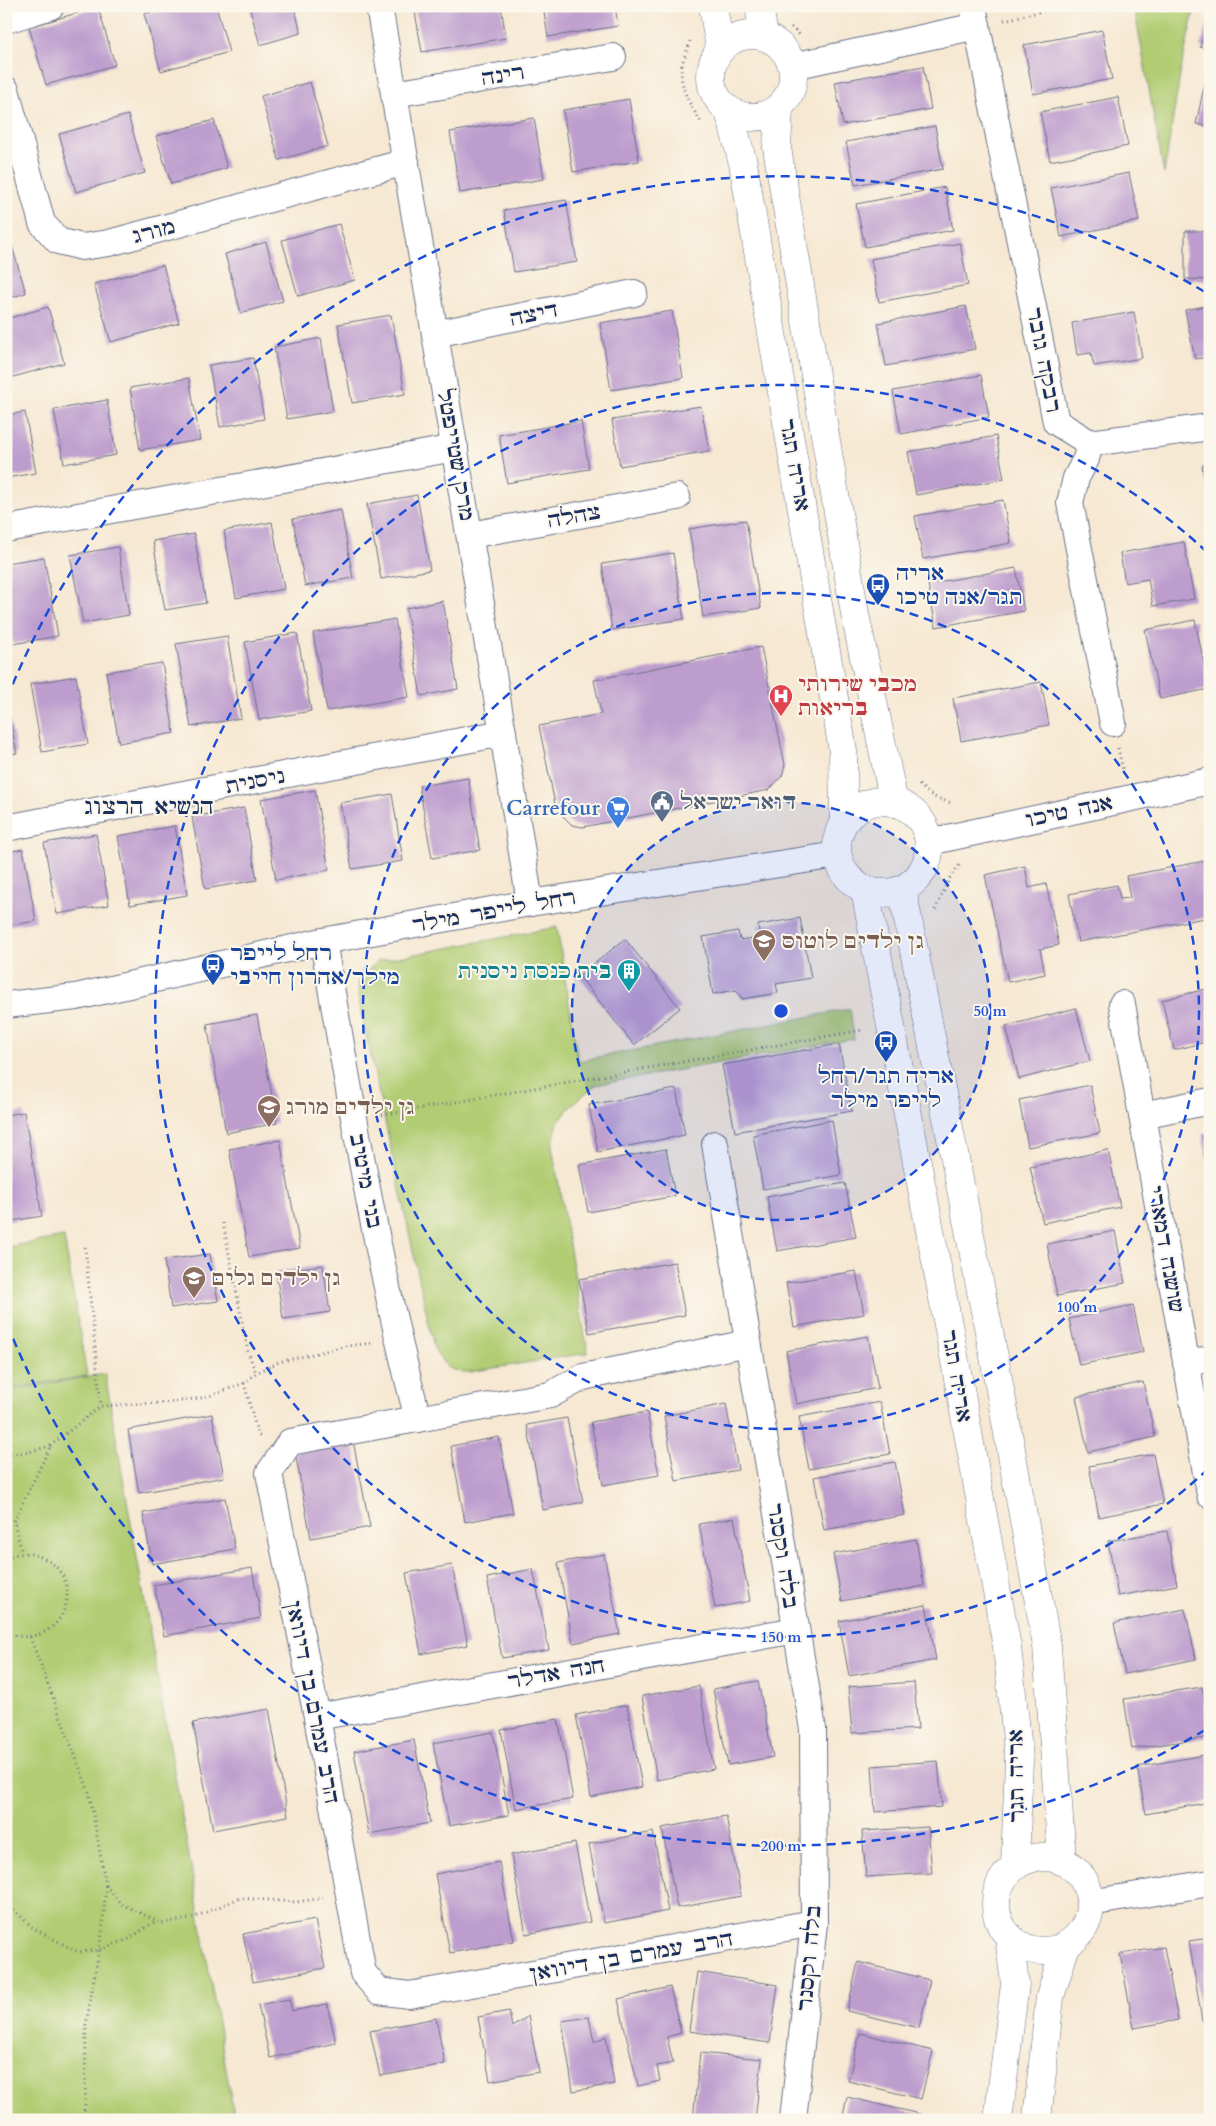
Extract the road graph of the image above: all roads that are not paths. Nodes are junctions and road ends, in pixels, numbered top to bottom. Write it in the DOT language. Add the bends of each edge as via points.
graph roads {
  1 [pos="51,6"];
  2 [pos="379,6"];
  3 [pos="713,6"];
  4 [pos="759,6"];
  5 [pos="975,16"];
  6 [pos="6,20"];
  7 [pos="764,36"];
  8 [pos="720,49"];
  9 [pos="612,57"];
  10 [pos="793,66"];
  11 [pos="6,90"];
  12 [pos="394,94"];
  13 [pos="779,109"];
  14 [pos="729,111"];
  15 [pos="406,162"];
  16 [pos="634,293"];
  17 [pos="435,334"];
  18 [pos="1210,427"];
  19 [pos="1090,443"];
  20 [pos="454,448"];
  21 [pos="677,497"];
  22 [pos="6,529"];
  23 [pos="470,536"];
  24 [pos="1113,723"];
  25 [pos="503,733"];
  26 [pos="1210,781"];
  27 [pos="894,803"];
  28 [pos="844,821"];
  29 [pos="6,828"];
  30 [pos="928,842"];
  31 [pos="837,855"];
  32 [pos="902,889"];
  33 [pos="865,890"];
  34 [pos="530,903"];
  35 [pos="323,941"];
  36 [pos="1122,1004"];
  37 [pos="6,1005"];
  38 [pos="1210,1101"];
  39 [pos="1142,1115"];
  40 [pos="715,1144"];
  41 [pos="748,1343"];
  42 [pos="1198,1361"];
  43 [pos="418,1419"];
  44 [pos="1210,1495"];
  45 [pos="796,1630"];
  46 [pos="317,1717"];
  47 [pos="1062,1861"];
  48 [pos="1016,1865"];
  49 [pos="1210,1882"];
  50 [pos="1090,1903"];
  51 [pos="814,1923"];
  52 [pos="1010,1937"];
  53 [pos="1066,1945"];
  54 [pos="793,2120"];
  55 [pos="998,2120"];
  56 [pos="1036,2120"];
  1 -- 6 [label="street"];
  2 -- 12 [label="street, מרק שטייפטל"];
  3 -- 8 [label="street"];
  4 -- 7 [label="street"];
  5 -- 10 [label="street"];
  5 -- 19 [label="street, רבקה גובר" via="1056,422"];
  7 -- 8 [label="street" via="740,36"];
  7 -- 10 [label="street" via="777,42"];
  8 -- 14 [label="street" via="710,75 719,102"];
  9 -- 12 [label="street, רינה"];
  10 -- 13 [label="street" via="792,90"];
  11 -- 15 [label="street, מורג" via="42,223 58,241 82,247 109,243"];
  12 -- 15 [label="street, מרק שטייפטל"];
  13 -- 14 [label="street" via="767,116 754,118"];
  13 -- 27 [label="street, אריה תגר" via="777,148 855,614"];
  14 -- 28 [label="street, אריה תגר" via="743,164 844,751"];
  15 -- 17 [label="street, מרק שטייפטל"];
  16 -- 17 [label="street, דיצה"];
  17 -- 20 [label="street, מרק שטייפטל"];
  18 -- 19 [label="street"];
  19 -- 24 [label="street" via="1070,503"];
  20 -- 22 [label="street"];
  20 -- 23 [label="street, מרק שטייפטל"];
  21 -- 23 [label="street, צהלה"];
  23 -- 25 [label="street, מרק שטייפטל"];
  25 -- 29 [label="street, ניסנית"];
  25 -- 34 [label="street, מרק שטייפטל"];
  26 -- 30 [label="street, אנה טיכו"];
  27 -- 28 [label="street" via="866,804"];
  27 -- 30 [label="street" via="918,817"];
  28 -- 31 [label="street" via="838,837"];
  30 -- 32 [label="street" via="928,857 923,870"];
  31 -- 33 [label="street" via="847,876"];
  31 -- 34 [label="street, רחל לייפר מילר"];
  32 -- 33 [label="street" via="891,893"];
  32 -- 47 [label="street, אריה תגר" via="1047,1646"];
  33 -- 48 [label="street, אריה תגר" via="1007,1647 1020,1759"];
  34 -- 35 [label="street, רחל לייפר מילר"];
  35 -- 37 [label="street, רחל לייפר מילר" via="76,997"];
  35 -- 43 [label="street, בני מיטיב" via="354,1120 400,1348"];
  36 -- 39 [label="street, שושנה דמארי"];
  38 -- 39 [label="street"];
  39 -- 42 [label="street, שושנה דמארי"];
  40 -- 41 [label="street, בלה וקסנר"];
  41 -- 43 [label="street, הרב עמרם בן דיוואן" via="583,1377 550,1395"];
  41 -- 45 [label="street, בלה וקסנר"];
  42 -- 44 [label="street, שושנה דמארי"];
  43 -- 46 [label="street, הרב עמרם בן דיוואן" via="290,1442 269,1473"];
  45 -- 46 [label="street, חנה אדלר"];
  45 -- 51 [label="street, בלה וקסנר" via="813,1729"];
  46 -- 51 [label="street, הרב עמרם בן דיוואן" via="363,1973 379,1990 409,1995"];
  47 -- 48 [label="street" via="1038,1857"];
  47 -- 50 [label="street" via="1082,1878"];
  48 -- 52 [label="street" via="999,1886 996,1900 996,1913"];
  49 -- 50 [label="street"];
  50 -- 53 [label="street" via="1084,1927"];
  51 -- 54 [label="street, בלה וקסנר"];
  52 -- 53 [label="street" via="1036,1951"];
  52 -- 55 [label="street" via="1015,1984"];
  53 -- 56 [label="street" via="1050,1997"];
}
